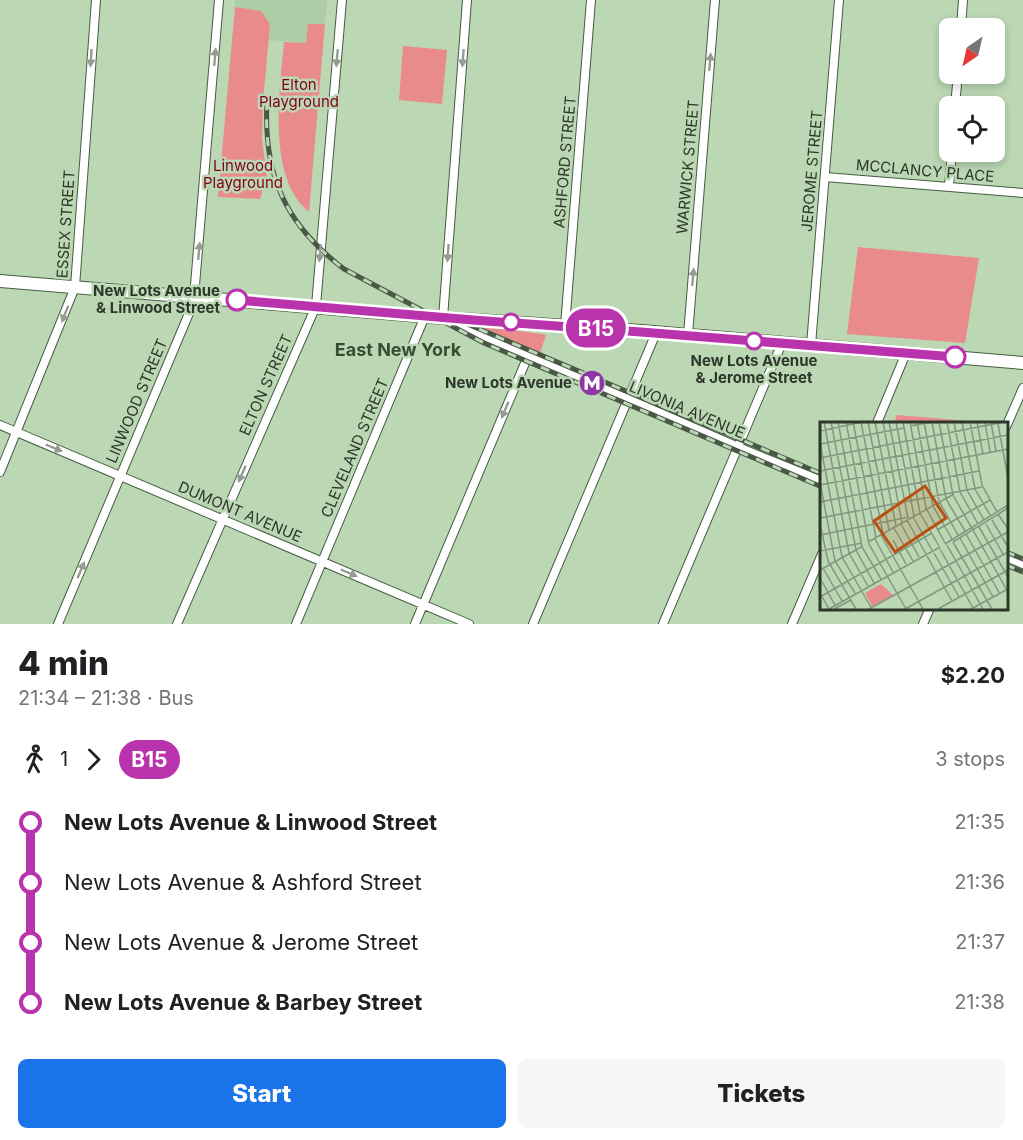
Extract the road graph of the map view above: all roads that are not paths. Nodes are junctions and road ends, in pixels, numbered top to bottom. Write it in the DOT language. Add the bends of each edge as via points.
graph roads {
  1 [pos="96,0"];
  2 [pos="219,0"];
  3 [pos="342,0"];
  4 [pos="467,0"];
  5 [pos="591,0"];
  6 [pos="715,0"];
  7 [pos="839,0"];
  8 [pos="963,0"];
  9 [pos="962,18"];
  10 [pos="951,162"];
  11 [pos="825,177"];
  12 [pos="949,186"];
  13 [pos="1023,193"];
  14 [pos="0,281"];
  15 [pos="75,287"];
  16 [pos="194,297"];
  17 [pos="316,306"];
  18 [pos="425,316"];
  19 [pos="443,318"];
  20 [pos="565,326"];
  21 [pos="656,333"];
  22 [pos="688,335"];
  23 [pos="782,343"];
  24 [pos="811,345"];
  25 [pos="906,353"];
  26 [pos="528,356"];
  27 [pos="1023,363"];
  28 [pos="1023,388"];
  29 [pos="628,399"];
  30 [pos="877,422"];
  31 [pos="1008,422"];
  32 [pos="0,425"];
  33 [pos="17,432"];
  34 [pos="738,447"];
  35 [pos="0,472"];
  36 [pos="121,476"];
  37 [pos="820,480"];
  38 [pos="222,519"];
  39 [pos="1008,558"];
  40 [pos="820,559"];
  41 [pos="322,562"];
  42 [pos="1023,564"];
  43 [pos="423,604"];
  44 [pos="930,609"];
  45 [pos="58,624"];
  46 [pos="177,624"];
  47 [pos="296,624"];
  48 [pos="415,624"];
  49 [pos="469,624"];
  50 [pos="533,624"];
  51 [pos="663,624"];
  52 [pos="792,624"];
  53 [pos="923,624"];
  1 -- 15 [label="street, ESSEX STREET, one-way"];
  16 -- 2 [label="street, LINWOOD STREET, one-way"];
  3 -- 17 [label="street, ELTON STREET, one-way"];
  4 -- 19 [label="street, one-way"];
  5 -- 20 [label="street, ASHFORD STREET"];
  22 -- 6 [label="street, WARWICK STREET, one-way"];
  7 -- 11 [label="street, JEROME STREET"];
  8 -- 9 [label="street"];
  10 -- 12 [label="street"];
  11 -- 12 [label="street, MCCLANCY PLACE"];
  11 -- 24 [label="street, JEROME STREET"];
  12 -- 13 [label="street, MCCLANCY PLACE"];
  14 -- 15 [label="street"];
  15 -- 16 [label="street"];
  15 -- 33 [label="street, ESSEX STREET, one-way"];
  16 -- 17 [label="street"];
  16 -- 36 [label="street, LINWOOD STREET"];
  17 -- 18 [label="street"];
  17 -- 38 [label="street, ELTON STREET, one-way"];
  18 -- 19 [label="street"];
  18 -- 41 [label="street, CLEVELAND STREET"];
  19 -- 20 [label="street"];
  19 -- 26 [label="street, LIVONIA AVENUE"];
  20 -- 21 [label="street"];
  21 -- 22 [label="street"];
  21 -- 29 [label="street"];
  22 -- 23 [label="street"];
  23 -- 24 [label="street"];
  23 -- 34 [label="street"];
  24 -- 25 [label="street"];
  25 -- 27 [label="street"];
  25 -- 30 [label="street"];
  26 -- 29 [label="street, LIVONIA AVENUE"];
  26 -- 43 [label="street, one-way"];
  28 -- 31 [label="street"];
  29 -- 34 [label="street, LIVONIA AVENUE"];
  29 -- 50 [label="street"];
  32 -- 33 [label="street, DUMONT AVENUE"];
  33 -- 35 [label="street, ESSEX STREET"];
  33 -- 36 [label="street, DUMONT AVENUE, one-way"];
  34 -- 37 [label="street, LIVONIA AVENUE"];
  34 -- 51 [label="street"];
  36 -- 38 [label="street, DUMONT AVENUE"];
  45 -- 36 [label="street, LINWOOD STREET, one-way"];
  38 -- 41 [label="street, DUMONT AVENUE"];
  38 -- 46 [label="street, ELTON STREET"];
  39 -- 42 [label="street"];
  40 -- 52 [label="street"];
  41 -- 43 [label="street, DUMONT AVENUE, one-way"];
  41 -- 47 [label="street, CLEVELAND STREET"];
  43 -- 48 [label="street"];
  43 -- 49 [label="street, DUMONT AVENUE"];
  44 -- 53 [label="street"];
}
